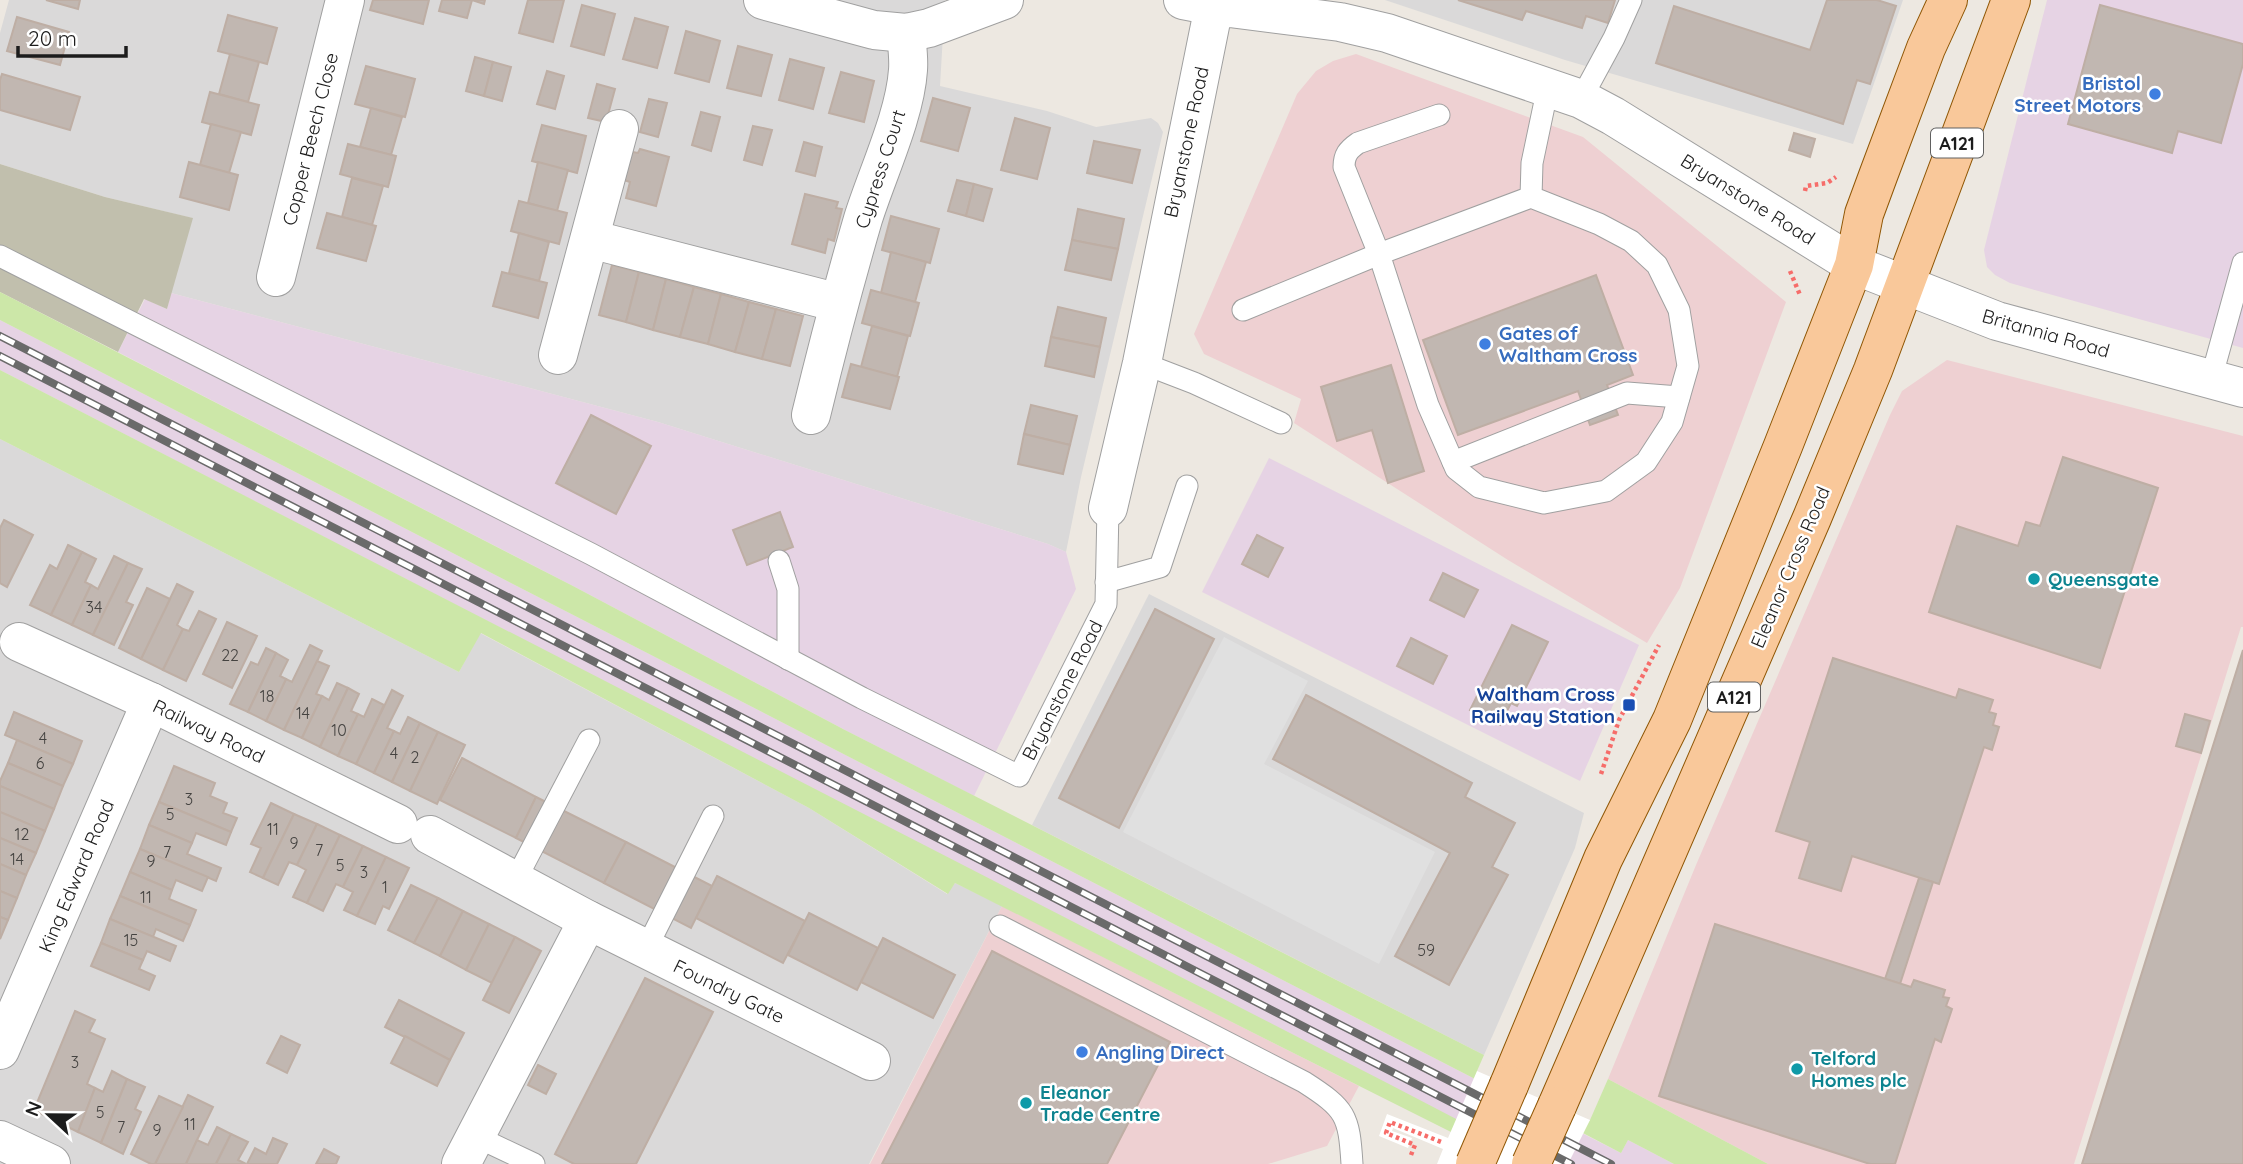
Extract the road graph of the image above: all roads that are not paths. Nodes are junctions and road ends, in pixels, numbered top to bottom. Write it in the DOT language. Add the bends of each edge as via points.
graph roads {
  1 [pos="345,0"];
  2 [pos="763,0"];
  3 [pos="1004,0"];
  4 [pos="1631,0"];
  5 [pos="1948,0"];
  6 [pos="2011,0"];
  7 [pos="1199,3"];
  8 [pos="1337,11"];
  9 [pos="906,33"];
  10 [pos="1565,93"];
  11 [pos="1439,115"];
  12 [pos="619,129"];
  13 [pos="1531,197"];
  14 [pos="590,239"];
  15 [pos="1379,254"];
  16 [pos="0,256"];
  17 [pos="2243,263"];
  18 [pos="1854,265"];
  19 [pos="276,277"];
  20 [pos="1905,285"];
  21 [pos="839,303"];
  22 [pos="1243,310"];
  23 [pos="558,355"];
  24 [pos="1142,363"];
  25 [pos="2227,383"];
  26 [pos="1679,397"];
  27 [pos="811,415"];
  28 [pos="1282,423"];
  29 [pos="1453,462"];
  30 [pos="1187,486"];
  31 [pos="1108,508"];
  32 [pos="779,561"];
  33 [pos="1107,582"];
  34 [pos="19,642"];
  35 [pos="788,659"];
  36 [pos="151,702"];
  37 [pos="589,740"];
  38 [pos="713,816"];
  39 [pos="414,829"];
  40 [pos="515,881"];
  41 [pos="588,920"];
  42 [pos="1000,926"];
  43 [pos="646,949"];
  44 [pos="0,1051"];
  45 [pos="871,1061"];
  46 [pos="0,1140"];
  47 [pos="468,1150"];
  48 [pos="1461,1154"];
  49 [pos="51,1164"];
  50 [pos="534,1164"];
  51 [pos="1352,1164"];
  52 [pos="1531,1164"];
  1 -- 19 [label="street, Copper Beech Close"];
  2 -- 9 [label="street" via="874,30"];
  3 -- 9 [label="street"];
  4 -- 10 [label="lane" via="1614,38"];
  5 -- 18 [label="main road, A121" via="1864,214"];
  6 -- 20 [label="main road, Eleanor Cross Road / A121"];
  7 -- 8 [label="street, Bryanstone Road"];
  7 -- 24 [label="street, Bryanstone Road"];
  8 -- 10 [label="street, Bryanstone Road" via="1387,33"];
  9 -- 21 [label="street, Cypress Court" via="904,93"];
  10 -- 13 [label="lane" via="1532,163"];
  10 -- 18 [label="street, Bryanstone Road" via="1613,116"];
  11 -- 15 [label="lane" via="1358,143 1344,157"];
  12 -- 14 [label="street"];
  13 -- 15 [label="lane"];
  13 -- 26 [label="lane" via="1620,235 1657,265 1681,321 1688,366"];
  14 -- 21 [label="street"];
  14 -- 23 [label="street"];
  15 -- 22 [label="lane"];
  15 -- 29 [label="lane" via="1428,405"];
  16 -- 35 [label="lane" via="591,554"];
  17 -- 25 [label="lane"];
  18 -- 20 [label="street, Britannia Road"];
  18 -- 48 [label="main road, A121, bridge" via="1672,720 1603,859 1509,1085"];
  20 -- 25 [label="street, Britannia Road" via="1997,321"];
  20 -- 52 [label="main road, Eleanor Cross Road / A121, bridge" via="1812,518"];
  21 -- 27 [label="street, Cypress Court"];
  24 -- 28 [label="lane"];
  24 -- 31 [label="street, Bryanstone Road"];
  26 -- 29 [label="lane" via="1627,393"];
  26 -- 29 [label="lane" via="1672,422 1646,462 1606,491 1544,503 1479,487"];
  30 -- 33 [label="lane" via="1160,568"];
  31 -- 33 [label="lane, Bryanstone Road"];
  32 -- 35 [label="lane" via="788,589"];
  33 -- 35 [label="lane, Bryanstone Road" via="1106,604 1019,776"];
  34 -- 36 [label="street, Railway Road"];
  36 -- 39 [label="street, Railway Road"];
  36 -- 44 [label="street, King Edward Road"];
  37 -- 40 [label="lane"];
  38 -- 43 [label="lane"];
  39 -- 40 [label="street, Foundry Gate"];
  40 -- 41 [label="street, Foundry Gate"];
  41 -- 43 [label="street, Foundry Gate"];
  41 -- 47 [label="street"];
  42 -- 51 [label="lane" via="1329,1098 1344,1115"];
  43 -- 45 [label="street, Foundry Gate"];
  46 -- 49 [label="street"];
  47 -- 50 [label="lane"];
}
